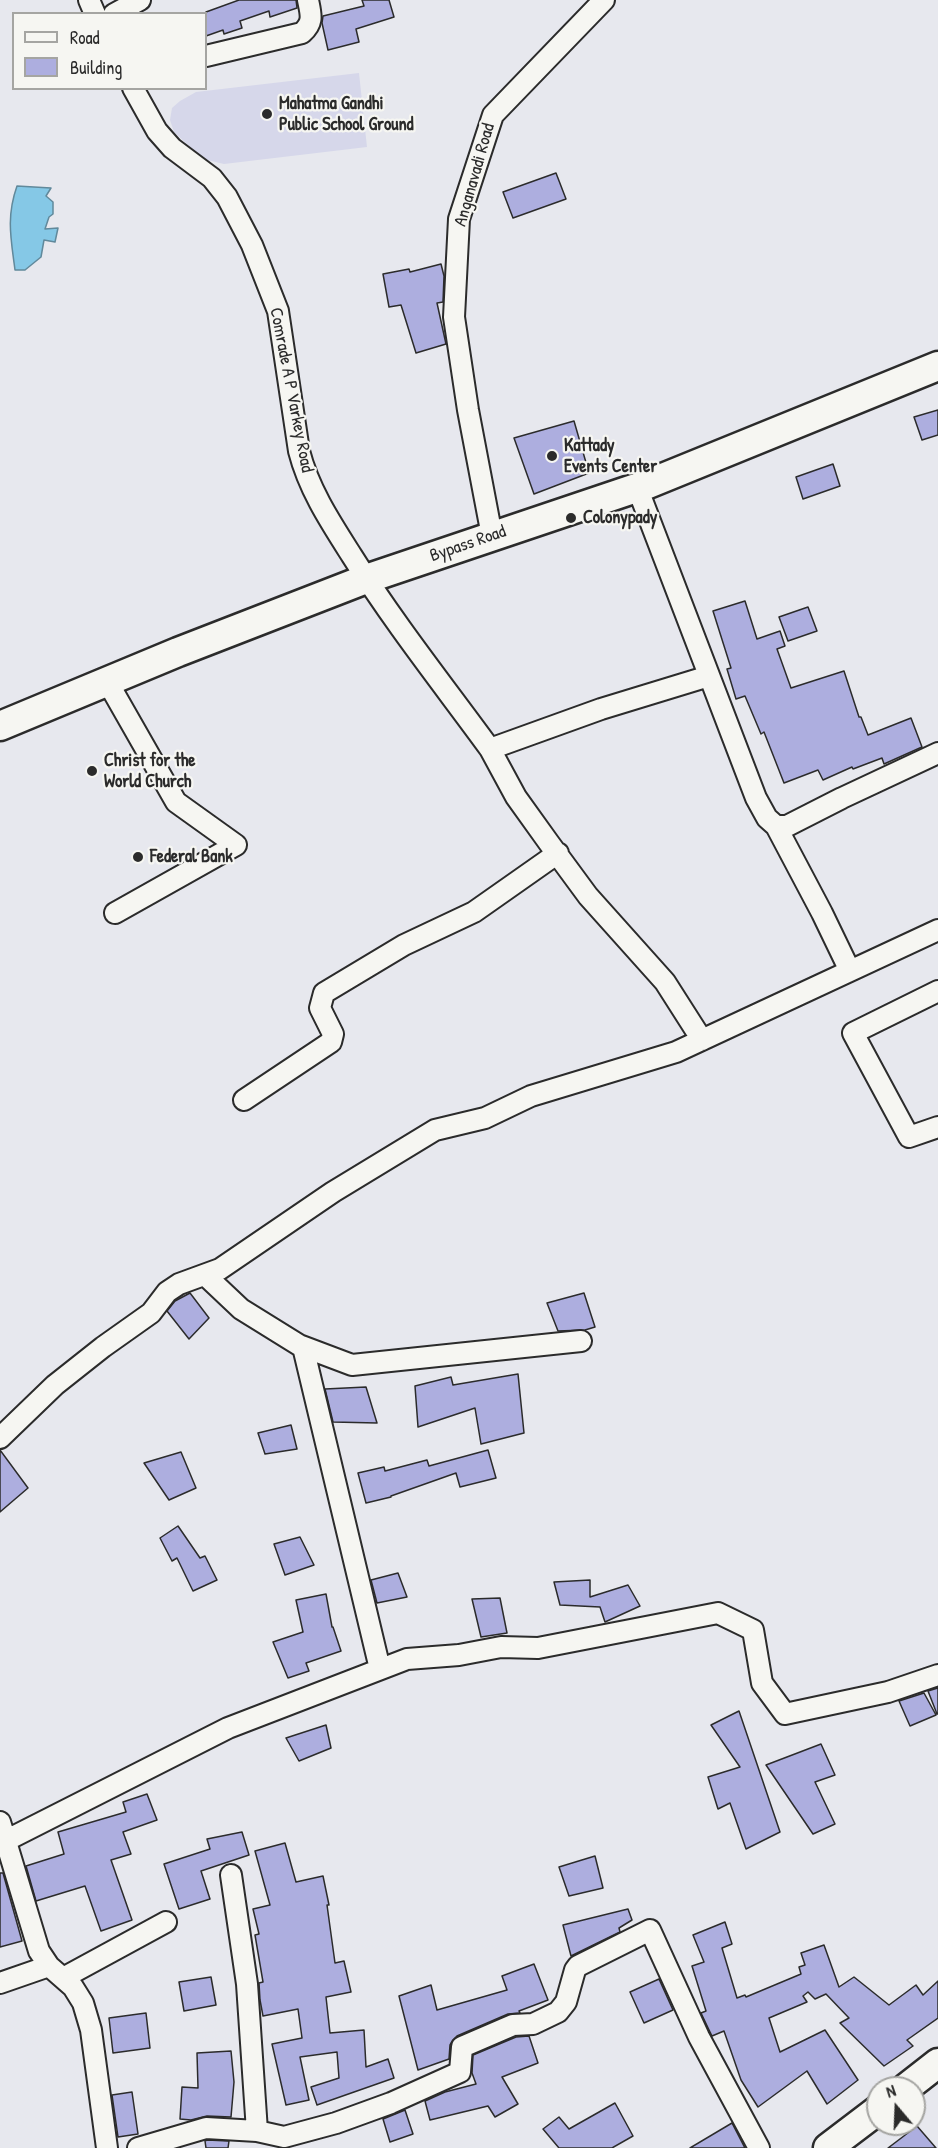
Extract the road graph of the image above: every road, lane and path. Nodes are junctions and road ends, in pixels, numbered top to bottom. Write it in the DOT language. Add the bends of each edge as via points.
graph roads {
  1 [pos="140,0"];
  2 [pos="308,0"];
  3 [pos="604,0"];
  4 [pos="118,12"];
  5 [pos="207,56"];
  6 [pos="135,90"];
  7 [pos="938,366"];
  8 [pos="637,487"];
  9 [pos="492,537"];
  10 [pos="366,579"];
  11 [pos="709,676"];
  12 [pos="107,681"];
  13 [pos="0,726"];
  14 [pos="490,749"];
  15 [pos="938,753"];
  16 [pos="776,826"];
  17 [pos="558,853"];
  18 [pos="115,913"];
  19 [pos="938,930"];
  20 [pos="849,971"];
  21 [pos="938,991"];
  22 [pos="702,1040"];
  23 [pos="244,1100"];
  24 [pos="938,1127"];
  25 [pos="205,1275"];
  26 [pos="581,1341"];
  27 [pos="303,1347"];
  28 [pos="0,1438"];
  29 [pos="380,1669"];
  30 [pos="938,1676"];
  31 [pos="3,1831"];
  32 [pos="231,1875"];
  33 [pos="166,1922"];
  34 [pos="56,1972"];
  35 [pos="0,1983"];
  36 [pos="938,2063"];
  37 [pos="921,2076"];
  38 [pos="866,2118"];
  39 [pos="257,2131"];
  40 [pos="107,2148"];
  41 [pos="138,2148"];
  42 [pos="759,2148"];
  43 [pos="828,2148"];
  1 -- 4 [label="street"];
  2 -- 5 [label="street" via="309,26 302,33"];
  3 -- 9 [label="street, Anganavadi Road" via="493,114 459,219 454,317"];
  6 -- 10 [label="street, Comrade A P Varkey Road" via="157,131 227,196 252,245 278,311 303,469"];
  7 -- 8 [label="main road, Bypass Road"];
  8 -- 9 [label="main road, Bypass Road"];
  8 -- 11 [label="street"];
  9 -- 10 [label="main road, Bypass Road"];
  10 -- 12 [label="main road, Bypass Road"];
  10 -- 14 [label="street, Comrade A P Varkey Road"];
  11 -- 14 [label="street"];
  11 -- 16 [label="street" via="756,798"];
  12 -- 13 [label="main road, Bypass Road"];
  12 -- 18 [label="street" via="176,801 236,844"];
  14 -- 17 [label="street, Comrade A P Varkey Road" via="516,797"];
  15 -- 16 [label="street" via="787,826"];
  16 -- 20 [label="street"];
  17 -- 22 [label="street, Comrade A P Varkey Road" via="588,896 666,982"];
  17 -- 23 [label="street" via="474,912 404,945 324,993 320,1008 333,1034 331,1042"];
  19 -- 20 [label="street"];
  20 -- 22 [label="street"];
  21 -- 24 [label="street" via="853,1033 909,1137"];
  22 -- 25 [label="street" via="676,1052 531,1095 485,1118 435,1130"];
  25 -- 27 [label="street" via="241,1310"];
  25 -- 28 [label="street" via="167,1292 151,1313 55,1385"];
  26 -- 27 [label="street" via="352,1365"];
  27 -- 29 [label="street"];
  29 -- 30 [label="street" via="407,1659 501,1647 538,1648 718,1613 753,1630 762,1683 785,1714 888,1692"];
  29 -- 31 [label="street" via="228,1728"];
  31 -- 34 [label="street" via="39,1951"];
  32 -- 39 [label="street" via="247,1984"];
  33 -- 34 [label="street"];
  34 -- 35 [label="street"];
  34 -- 40 [label="street" via="83,2002 91,2030"];
  36 -- 37 [label="main road"];
  38 -- 43 [label="main road"];
  39 -- 41 [label="street" via="206,2128"];
  39 -- 42 [label="street" via="284,2137 336,2123 460,2072 462,2047 513,2025 533,2024 558,2012 566,2002 578,1966 650,1930 699,2037"];
}
